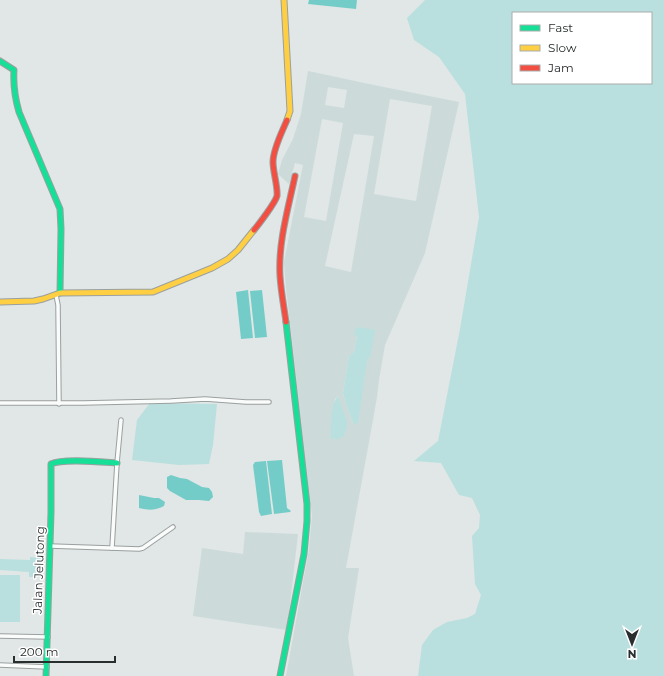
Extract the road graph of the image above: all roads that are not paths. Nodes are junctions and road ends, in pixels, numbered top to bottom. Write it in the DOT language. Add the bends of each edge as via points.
graph roads {
  1 [pos="284,0"];
  2 [pos="0,61"];
  3 [pos="295,176"];
  4 [pos="58,294"];
  5 [pos="0,302"];
  6 [pos="269,402"];
  7 [pos="0,403"];
  8 [pos="60,404"];
  9 [pos="120,420"];
  10 [pos="117,463"];
  11 [pos="173,527"];
  12 [pos="50,546"];
  13 [pos="112,548"];
  14 [pos="0,636"];
  15 [pos="48,637"];
  16 [pos="0,665"];
  17 [pos="47,667"];
  18 [pos="46,676"];
  19 [pos="280,676"];
  1 -- 4 [label="street" via="290,111 274,154 277,195 256,227 228,259 159,290 147,293"];
  2 -- 4 [label="street" via="14,70 13,80 19,112 60,208"];
  3 -- 19 [label="street" via="283,239 280,277 307,521 304,554"];
  4 -- 5 [label="street" via="34,301"];
  4 -- 8 [label="street"];
  6 -- 8 [label="street" via="205,399"];
  7 -- 8 [label="street"];
  9 -- 10 [label="street"];
  10 -- 12 [label="street, Jalan Jelutong" via="67,461 51,464"];
  10 -- 13 [label="street"];
  11 -- 13 [label="street" via="143,548"];
  12 -- 13 [label="street"];
  12 -- 15 [label="street, Jalan Jelutong"];
  14 -- 15 [label="street"];
  15 -- 17 [label="street, Jalan Jelutong"];
  16 -- 17 [label="street"];
  17 -- 18 [label="street, Jalan Jelutong"];
}
